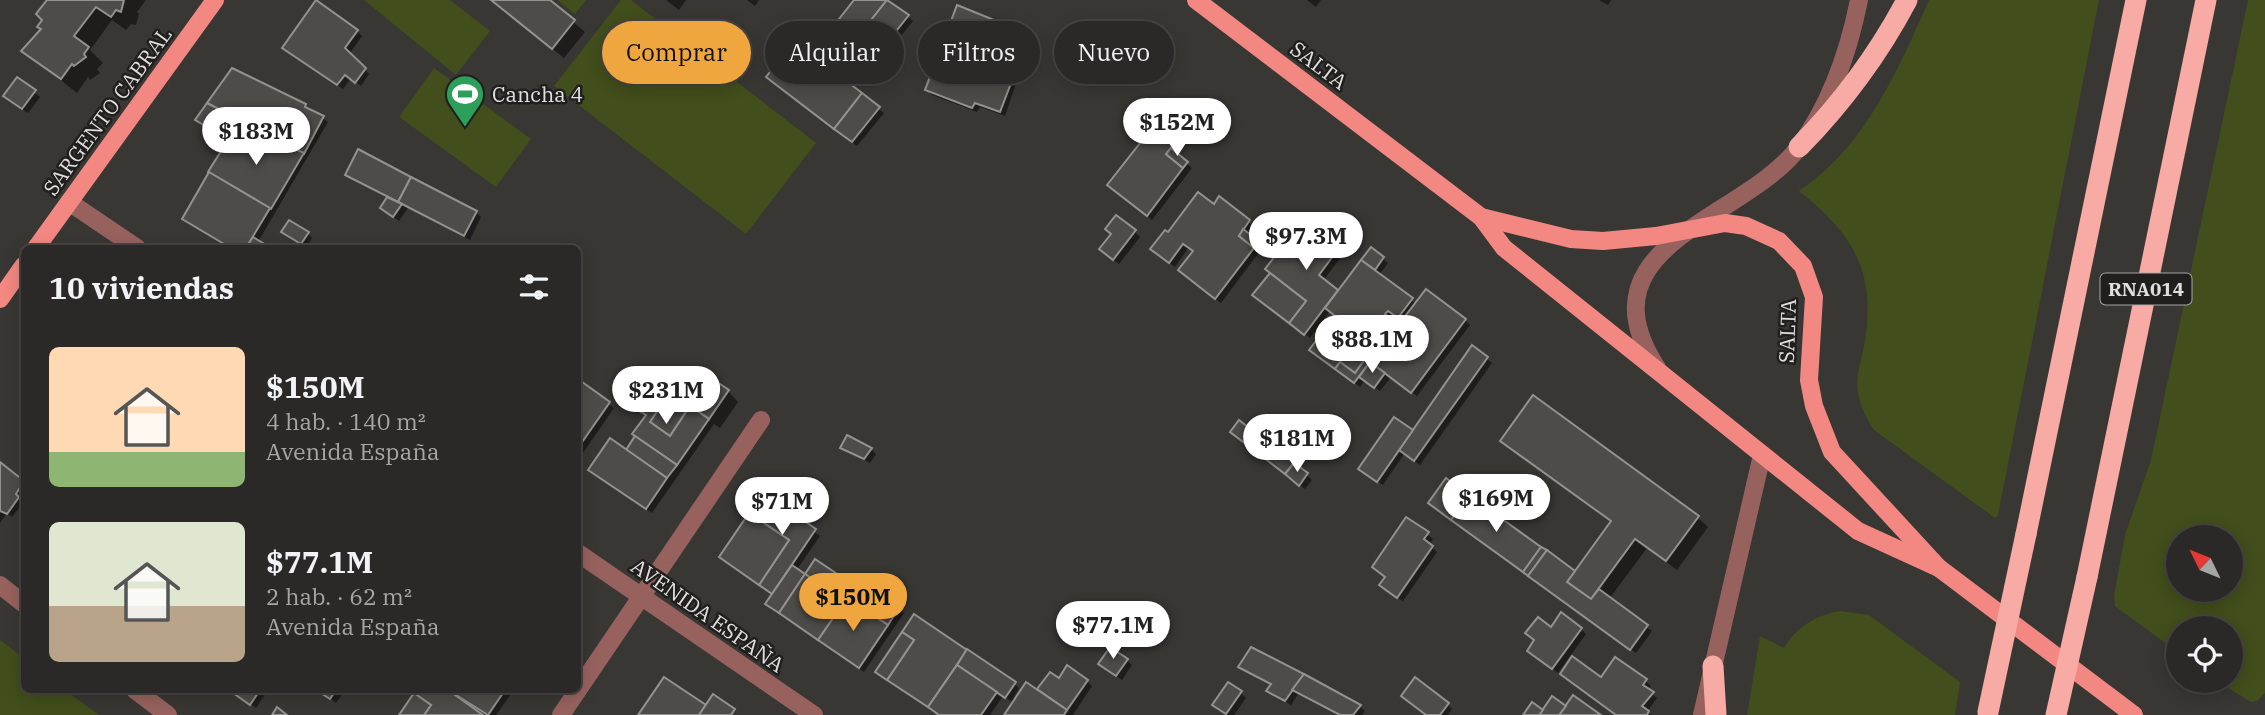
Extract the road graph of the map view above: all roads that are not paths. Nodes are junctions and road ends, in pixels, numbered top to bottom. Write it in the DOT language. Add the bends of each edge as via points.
graph roads {
  1 [pos="215,0"];
  2 [pos="1196,0"];
  3 [pos="1859,0"];
  4 [pos="1907,0"];
  5 [pos="2136,0"];
  6 [pos="2206,0"];
  7 [pos="1799,147"];
  8 [pos="69,202"];
  9 [pos="1481,216"];
  10 [pos="1685,231"];
  11 [pos="38,245"];
  12 [pos="132,245"];
  13 [pos="21,269"];
  14 [pos="0,299"];
  15 [pos="1661,374"];
  16 [pos="761,420"];
  17 [pos="1762,455"];
  18 [pos="581,555"];
  19 [pos="1939,568"];
  20 [pos="0,585"];
  21 [pos="641,596"];
  22 [pos="21,602"];
  23 [pos="1713,666"];
  24 [pos="581,685"];
  25 [pos="139,693"];
  26 [pos="576,693"];
  27 [pos="1987,713"];
  28 [pos="168,715"];
  29 [pos="561,715"];
  30 [pos="814,715"];
  31 [pos="1702,715"];
  32 [pos="1716,715"];
  33 [pos="2056,715"];
  34 [pos="2134,715"];
  1 -- 8 [label="main road, SARGENTO CABRAL"];
  2 -- 9 [label="main road, SALTA"];
  3 -- 7 [label="street" via="1834,81"];
  4 -- 7 [label="highway" via="1850,93"];
  5 -- 27 [label="highway, RNA014, bridge"];
  6 -- 33 [label="highway, RNA014, bridge"];
  7 -- 10 [label="street" via="1766,180"];
  8 -- 11 [label="main road, SARGENTO CABRAL"];
  8 -- 12 [label="street"];
  9 -- 10 [label="main road, SALTA" via="1571,239 1603,241"];
  9 -- 15 [label="main road, SALTA" via="1504,248"];
  10 -- 15 [label="street" via="1659,254 1637,293 1637,327"];
  10 -- 19 [label="main road, SALTA" via="1725,223 1746,226 1779,241 1803,266 1814,297 1809,380 1822,430 1848,472 1876,496"];
  13 -- 14 [label="main road"];
  15 -- 17 [label="main road, SALTA"];
  16 -- 21 [label="street"];
  17 -- 19 [label="main road, SALTA" via="1858,531"];
  17 -- 23 [label="street"];
  18 -- 21 [label="street, AVENIDA ESPAÑA"];
  19 -- 34 [label="main road, SALTA"];
  20 -- 22 [label="street"];
  21 -- 24 [label="street"];
  21 -- 30 [label="street, AVENIDA ESPAÑA"];
  23 -- 31 [label="street"];
  23 -- 32 [label="highway"];
  25 -- 28 [label="street"];
  26 -- 29 [label="street"];
}
